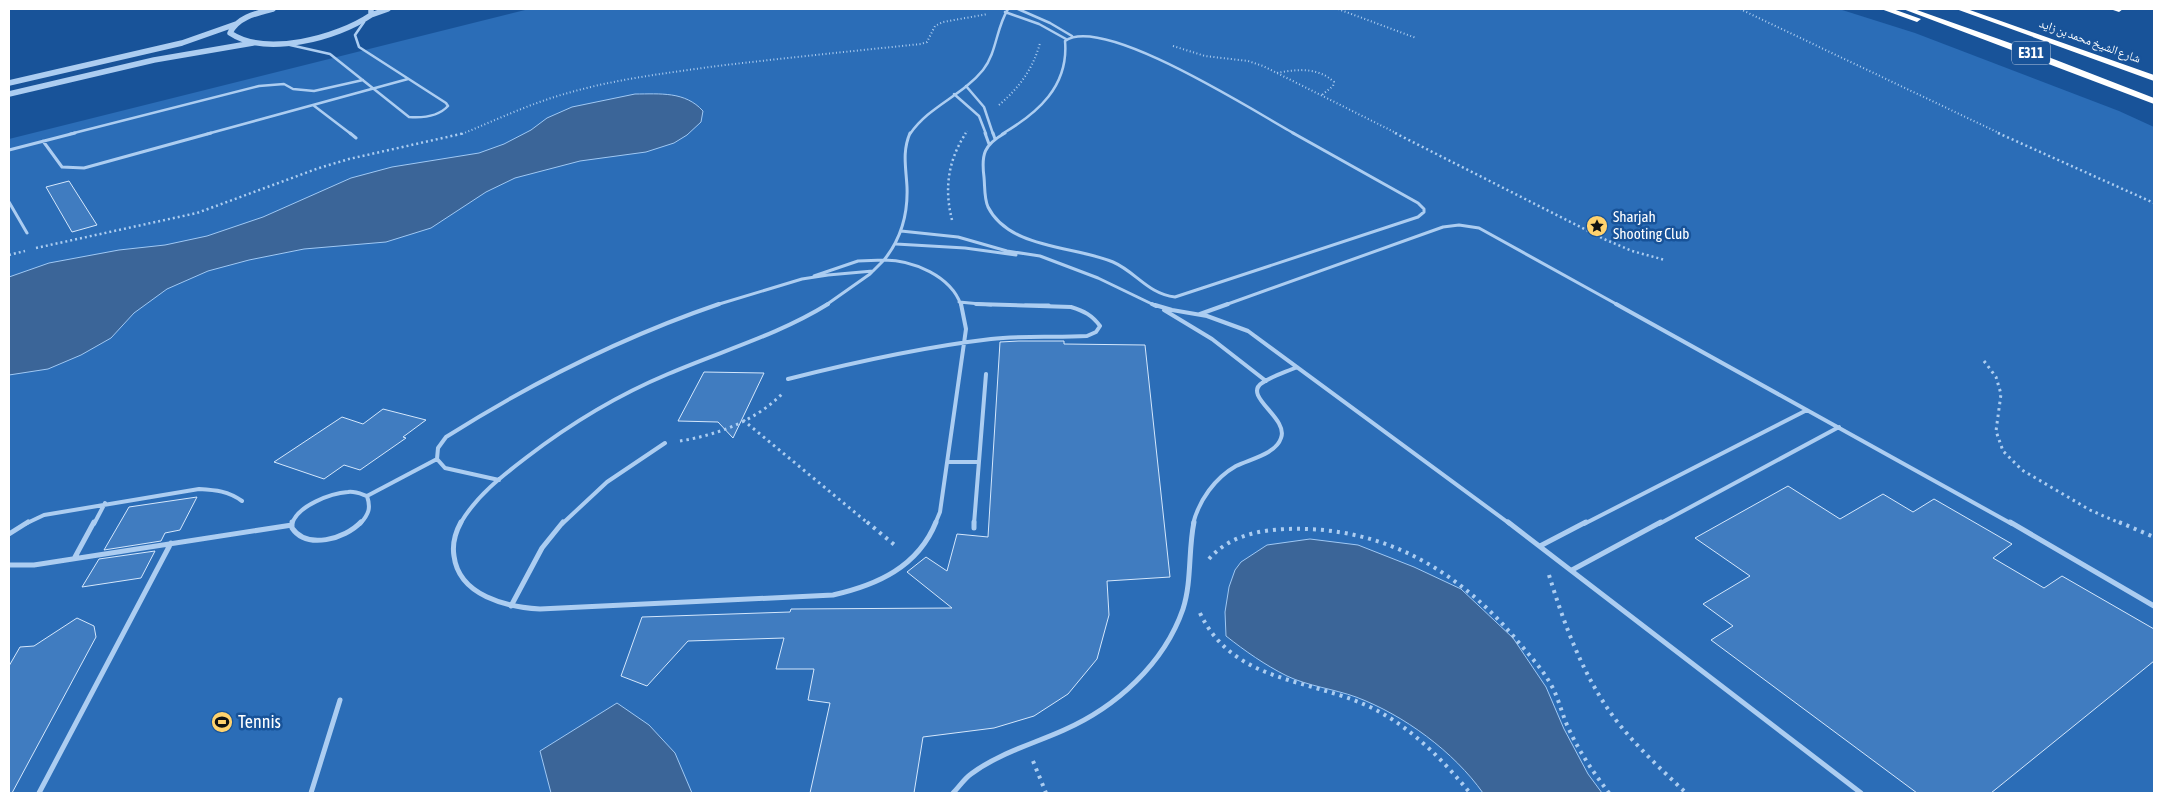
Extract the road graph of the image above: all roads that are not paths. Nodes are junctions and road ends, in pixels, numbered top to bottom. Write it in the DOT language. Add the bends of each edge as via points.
graph roads {
  1 [pos="273,9"];
  2 [pos="371,9"];
  3 [pos="388,9"];
  4 [pos="1018,9"];
  5 [pos="1885,9"];
  6 [pos="1907,9"];
  7 [pos="1960,9"];
  8 [pos="2114,9"];
  9 [pos="2120,9"];
  10 [pos="1006,11"];
  11 [pos="371,15"];
  12 [pos="364,22"];
  13 [pos="236,24"];
  14 [pos="1072,36"];
  15 [pos="1066,39"];
  16 [pos="253,43"];
  17 [pos="271,44"];
  18 [pos="2035,55"];
  19 [pos="2154,78"];
  20 [pos="408,79"];
  21 [pos="363,80"];
  22 [pos="9,83"];
  23 [pos="966,86"];
  24 [pos="372,88"];
  25 [pos="9,94"];
  26 [pos="954,94"];
  27 [pos="2154,101"];
  28 [pos="313,105"];
  29 [pos="356,138"];
  30 [pos="995,138"];
  31 [pos="43,141"];
  32 [pos="989,144"];
  33 [pos="9,150"];
  34 [pos="9,202"];
  35 [pos="901,231"];
  36 [pos="27,233"];
  37 [pos="896,244"];
  38 [pos="1521,251"];
  39 [pos="1040,256"];
  40 [pos="886,259"];
  41 [pos="873,271"];
  42 [pos="814,276"];
  43 [pos="960,302"];
  44 [pos="1155,305"];
  45 [pos="1200,314"];
  46 [pos="964,343"];
  47 [pos="1297,367"];
  48 [pos="986,374"];
  49 [pos="788,379"];
  50 [pos="1266,381"];
  51 [pos="1807,410"];
  52 [pos="1839,427"];
  53 [pos="664,443"];
  54 [pos="437,459"];
  55 [pos="947,462"];
  56 [pos="979,462"];
  57 [pos="500,480"];
  58 [pos="367,496"];
  59 [pos="242,501"];
  60 [pos="105,503"];
  61 [pos="292,525"];
  62 [pos="974,528"];
  63 [pos="9,534"];
  64 [pos="171,543"];
  65 [pos="1540,546"];
  66 [pos="75,558"];
  67 [pos="9,566"];
  68 [pos="1572,570"];
  69 [pos="511,606"];
  70 [pos="2154,606"];
  71 [pos="340,700"];
  72 [pos="40,793"];
  73 [pos="310,793"];
  74 [pos="953,793"];
  75 [pos="1861,793"];
  1 -- 13 [label="street"];
  2 -- 11 [label="street"];
  3 -- 11 [label="street"];
  4 -- 14 [label="lane"];
  5 -- 18 [label="highway"];
  6 -- 18 [label="highway, E311"];
  7 -- 19 [label="highway, شارع الشيخ محمد بن زايد / E311"];
  8 -- 9 [label="highway"];
  10 -- 15 [label="lane"];
  10 -- 23 [label="lane" via="997,30 991,57 980,74"];
  11 -- 12 [label="street"];
  12 -- 17 [label="street" via="314,39"];
  12 -- 20 [label="lane" via="355,35 359,47"];
  13 -- 16 [label="street" via="230,33 234,38"];
  13 -- 22 [label="street" via="182,43"];
  14 -- 15 [label="lane"];
  14 -- 32 [label="lane" via="1118,43 1162,60 1418,203 1424,212 1418,217 1188,294 1168,297 1151,291 1119,266 1027,238 996,219 985,196 983,157"];
  15 -- 30 [label="lane" via="1066,64 1052,93 1031,114"];
  16 -- 17 [label="street"];
  16 -- 25 [label="street" via="154,60"];
  17 -- 21 [label="lane" via="305,47 330,54"];
  18 -- 27 [label="highway, E311"];
  20 -- 24 [label="lane"];
  20 -- 24 [label="lane" via="448,106 438,114 409,117"];
  21 -- 24 [label="lane"];
  21 -- 31 [label="lane" via="314,91 302,91 284,84 259,86"];
  23 -- 26 [label="lane"];
  23 -- 30 [label="lane" via="980,100"];
  24 -- 28 [label="lane"];
  26 -- 32 [label="lane" via="979,116"];
  26 -- 35 [label="lane" via="923,116 911,130 903,162 908,203"];
  28 -- 29 [label="lane"];
  28 -- 31 [label="lane" via="84,168 62,167"];
  30 -- 32 [label="lane"];
  31 -- 33 [label="lane"];
  34 -- 36 [label="lane"];
  35 -- 37 [label="lane"];
  35 -- 39 [label="lane" via="958,237 1007,251"];
  37 -- 39 [label="lane"];
  37 -- 40 [label="lane"];
  38 -- 45 [label="lane" via="1479,228 1450,226"];
  38 -- 51 [label="lane"];
  39 -- 44 [label="lane"];
  40 -- 41 [label="lane"];
  40 -- 42 [label="lane" via="847,263"];
  40 -- 43 [label="lane" via="925,269 940,278"];
  41 -- 42 [label="lane"];
  41 -- 57 [label="lane" via="848,293 815,313 627,393 543,445"];
  42 -- 54 [label="lane" via="698,310 580,360 521,391 446,437 438,448"];
  43 -- 46 [label="lane" via="966,328"];
  43 -- 46 [label="lane" via="1064,306 1090,314 1100,326 1087,336 1020,337"];
  44 -- 45 [label="lane" via="1163,310"];
  44 -- 50 [label="lane" via="1212,339"];
  45 -- 47 [label="lane" via="1248,331"];
  46 -- 49 [label="lane" via="887,356"];
  46 -- 55 [label="lane"];
  47 -- 50 [label="lane"];
  47 -- 65 [label="lane"];
  48 -- 56 [label="lane"];
  50 -- 74 [label="lane" via="1256,388 1255,393 1279,420 1282,437 1267,451 1233,468 1204,497 1190,533 1188,589 1176,626 1154,662 1114,700 1078,724 999,758 971,774"];
  51 -- 52 [label="lane"];
  51 -- 65 [label="lane"];
  52 -- 68 [label="lane"];
  52 -- 70 [label="lane"];
  53 -- 69 [label="lane" via="589,497 557,530 530,566"];
  54 -- 57 [label="lane" via="445,468"];
  54 -- 58 [label="lane"];
  55 -- 56 [label="lane"];
  55 -- 69 [label="lane" via="940,512 926,544 896,572 856,591 632,605"];
  56 -- 62 [label="lane"];
  57 -- 69 [label="lane" via="474,502 458,528 452,553 460,576 480,594"];
  58 -- 61 [label="lane" via="346,492 317,500 296,516"];
  58 -- 61 [label="lane" via="371,510 365,519 340,535 326,539 300,538 293,533"];
  59 -- 60 [label="lane" via="218,490 199,489"];
  60 -- 63 [label="lane" via="44,515"];
  60 -- 66 [label="lane"];
  61 -- 64 [label="lane"];
  64 -- 66 [label="lane"];
  64 -- 72 [label="lane"];
  65 -- 68 [label="lane"];
  66 -- 67 [label="lane"];
  68 -- 75 [label="lane"];
  71 -- 73 [label="lane"];
}
